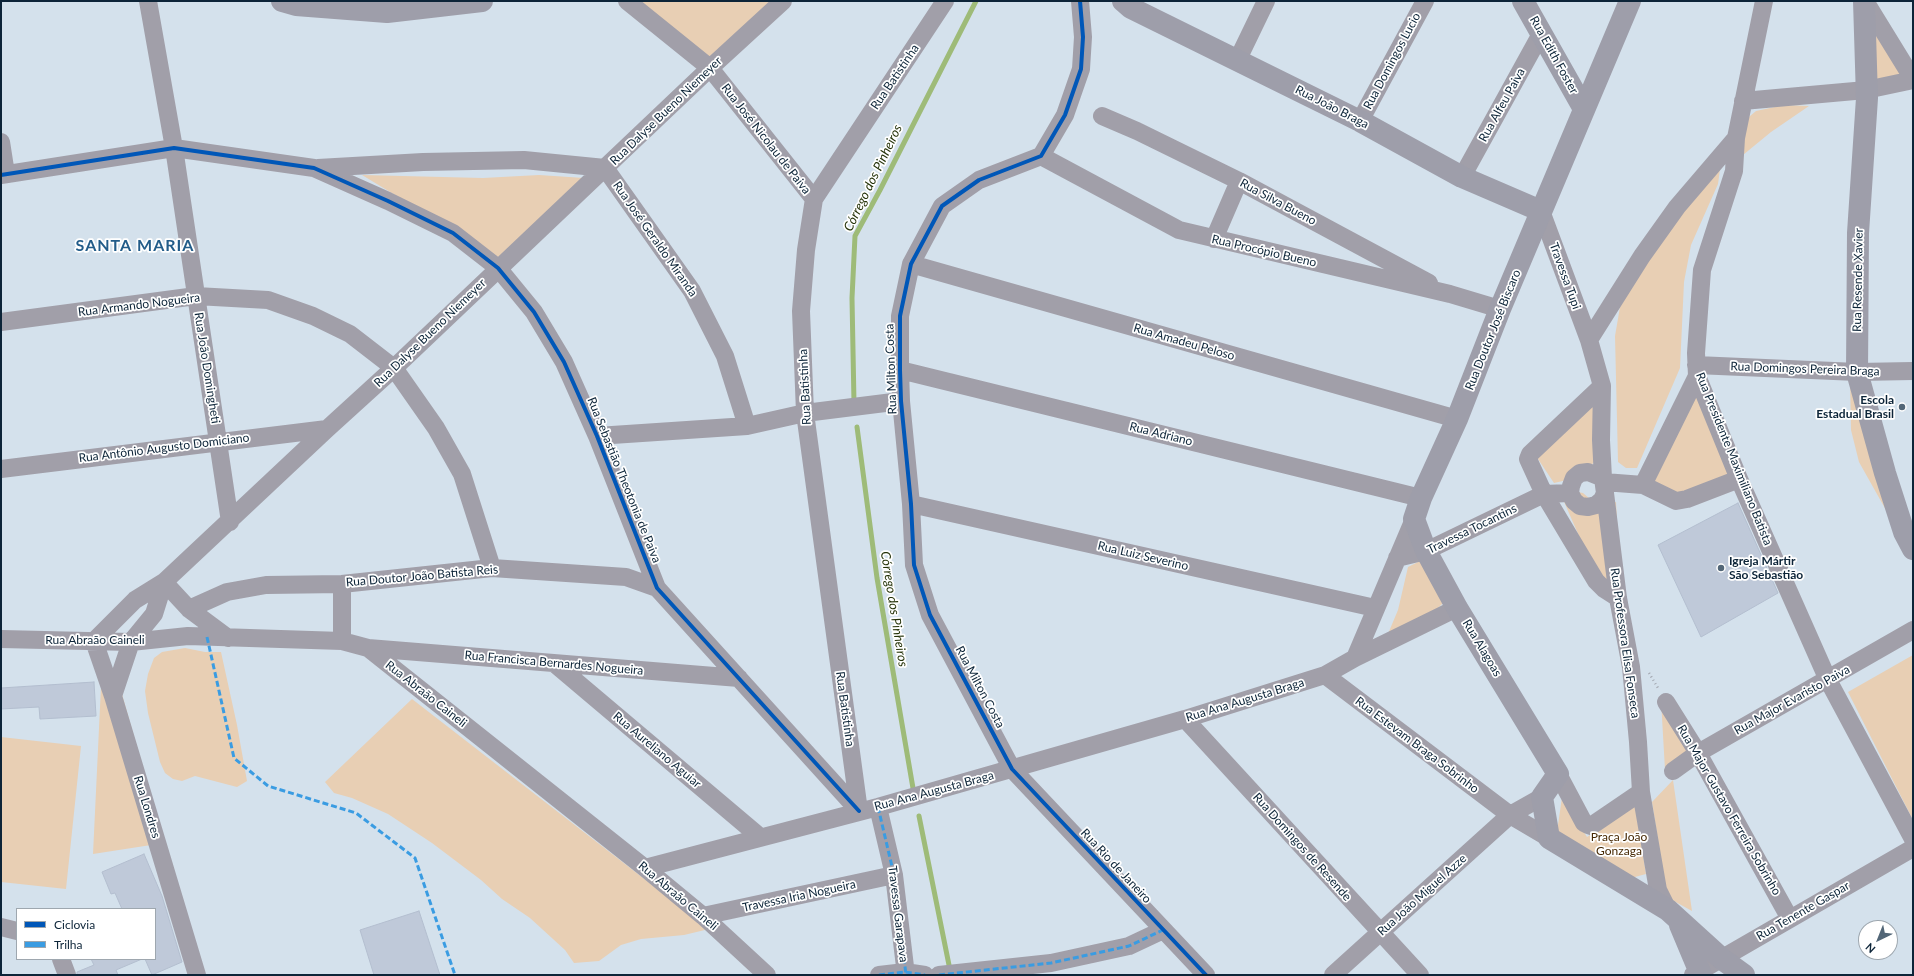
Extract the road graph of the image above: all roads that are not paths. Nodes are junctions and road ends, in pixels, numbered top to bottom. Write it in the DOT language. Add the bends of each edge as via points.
graph roads {
  1 [pos="148,1"];
  2 [pos="282,1"];
  3 [pos="482,1"];
  4 [pos="627,1"];
  5 [pos="783,1"];
  6 [pos="945,1"];
  7 [pos="1080,1"];
  8 [pos="1123,1"];
  9 [pos="1266,1"];
  10 [pos="1425,1"];
  11 [pos="1524,1"];
  12 [pos="1630,1"];
  13 [pos="1764,1"];
  14 [pos="1865,1"];
  15 [pos="1542,32"];
  16 [pos="1238,59"];
  17 [pos="710,68"];
  18 [pos="1913,80"];
  19 [pos="1866,90"];
  20 [pos="1743,101"];
  21 [pos="1584,109"];
  22 [pos="1102,116"];
  23 [pos="1360,121"];
  24 [pos="1736,138"];
  25 [pos="1,142"];
  26 [pos="174,148"];
  27 [pos="1041,156"];
  28 [pos="314,168"];
  29 [pos="605,168"];
  30 [pos="3,174"];
  31 [pos="1462,177"];
  32 [pos="1239,180"];
  33 [pos="814,199"];
  34 [pos="1542,211"];
  35 [pos="1214,239"];
  36 [pos="911,264"];
  37 [pos="498,268"];
  38 [pos="1450,294"];
  39 [pos="196,296"];
  40 [pos="1500,309"];
  41 [pos="1,322"];
  42 [pos="1589,340"];
  43 [pos="394,368"];
  44 [pos="900,370"];
  45 [pos="1696,370"];
  46 [pos="1913,371"];
  47 [pos="1857,372"];
  48 [pos="1602,386"];
  49 [pos="901,401"];
  50 [pos="805,413"];
  51 [pos="1457,419"];
  52 [pos="747,426"];
  53 [pos="327,429"];
  54 [pos="597,436"];
  55 [pos="219,441"];
  56 [pos="1,469"];
  57 [pos="1739,479"];
  58 [pos="1604,484"];
  59 [pos="1643,485"];
  60 [pos="1570,493"];
  61 [pos="1544,494"];
  62 [pos="1421,498"];
  63 [pos="911,504"];
  64 [pos="1414,519"];
  65 [pos="230,522"];
  66 [pos="1913,549"];
  67 [pos="1426,551"];
  68 [pos="1398,558"];
  69 [pos="492,568"];
  70 [pos="164,582"];
  71 [pos="342,584"];
  72 [pos="657,588"];
  73 [pos="1618,598"];
  74 [pos="1375,608"];
  75 [pos="1458,608"];
  76 [pos="189,609"];
  77 [pos="1913,630"];
  78 [pos="228,638"];
  79 [pos="1,639"];
  80 [pos="94,641"];
  81 [pos="342,641"];
  82 [pos="130,642"];
  83 [pos="368,648"];
  84 [pos="1355,658"];
  85 [pos="554,663"];
  86 [pos="1325,675"];
  87 [pos="740,678"];
  88 [pos="1828,680"];
  89 [pos="113,696"];
  90 [pos="1666,702"];
  91 [pos="1185,719"];
  92 [pos="1698,753"];
  93 [pos="1012,769"];
  94 [pos="1673,771"];
  95 [pos="1558,774"];
  96 [pos="1641,792"];
  97 [pos="1542,797"];
  98 [pos="878,807"];
  99 [pos="859,810"];
  100 [pos="1510,815"];
  101 [pos="760,837"];
  102 [pos="1549,838"];
  103 [pos="1913,839"];
  104 [pos="1913,848"];
  105 [pos="645,868"];
  106 [pos="894,875"];
  107 [pos="1673,915"];
  108 [pos="703,916"];
  109 [pos="1790,919"];
  110 [pos="1,927"];
  111 [pos="1163,930"];
  112 [pos="16,931"];
  113 [pos="1380,933"];
  114 [pos="1722,959"];
  115 [pos="62,960"];
  116 [pos="912,974"];
  117 [pos="1698,974"];
  118 [pos="67,975"];
  119 [pos="197,975"];
  120 [pos="767,975"];
  121 [pos="879,975"];
  122 [pos="939,975"];
  123 [pos="1206,975"];
  124 [pos="1333,975"];
  125 [pos="1420,975"];
  126 [pos="1744,975"];
  1 -- 26 [label="street, Rua João Domingheti"];
  2 -- 3 [label="main road" via="296,5 387,12"];
  4 -- 17 [label="street, Rua José Nicolau de Paiva"];
  5 -- 17 [label="street, Rua Dalyse Bueno Niemeyer"];
  6 -- 33 [label="street, Rua Batistinha"];
  7 -- 27 [label="street" via="1083,37 1081,69 1065,115"];
  8 -- 16 [label="main road, Rua João Braga" via="1132,8"];
  9 -- 16 [label="street"];
  10 -- 23 [label="street, Rua Domingos Lucio"];
  11 -- 15 [label="main road, Rua Edith Foster"];
  12 -- 21 [label="main road, Rua Doutor José Biscaro"];
  13 -- 20 [label="street, Rua Presidente Maximiliano Batista"];
  14 -- 18 [label="street"];
  14 -- 19 [label="main road, Rua Resende Xavier"];
  15 -- 21 [label="main road, Rua Edith Foster"];
  15 -- 31 [label="street, Rua Alfeu Paiva"];
  16 -- 23 [label="main road, Rua João Braga"];
  17 -- 29 [label="street, Rua Dalyse Bueno Niemeyer"];
  17 -- 33 [label="street, Rua José Nicolau de Paiva"];
  18 -- 19 [label="street"];
  19 -- 20 [label="street"];
  19 -- 47 [label="main road, Rua Resende Xavier" via="1858,233"];
  20 -- 24 [label="street, Rua Presidente Maximiliano Batista"];
  21 -- 34 [label="main road, Rua Doutor José Biscaro"];
  22 -- 32 [label="street, Rua Silva Bueno" via="1137,130"];
  23 -- 31 [label="main road, Rua João Braga"];
  24 -- 42 [label="street" via="1668,219"];
  24 -- 45 [label="street, Rua Presidente Maximiliano Batista" via="1734,171 1702,270"];
  25 -- 30 [label="street"];
  26 -- 28 [label="street, Rua Sebastião Theotonia de Paiva"];
  26 -- 30 [label="street, Rua Sebastião Theotonia de Paiva"];
  26 -- 39 [label="street, Rua João Domingheti"];
  27 -- 35 [label="street, Rua Procópio Bueno" via="1179,230"];
  27 -- 36 [label="street, Rua Milton Costa" via="979,180 942,206"];
  28 -- 29 [label="street, Rua José Geraldo Miranda" via="524,160"];
  28 -- 37 [label="street, Rua Sebastião Theotonia de Paiva" via="454,233"];
  29 -- 37 [label="street, Rua Dalyse Bueno Niemeyer"];
  29 -- 52 [label="street, Rua José Geraldo Miranda" via="692,291 725,356"];
  31 -- 34 [label="main road, Rua João Braga"];
  32 -- 35 [label="street"];
  32 -- 38 [label="street, Rua Silva Bueno"];
  33 -- 50 [label="street, Rua Batistinha" via="806,250 801,311"];
  34 -- 40 [label="main road, Rua Doutor José Biscaro"];
  34 -- 42 [label="street, Travessa Tupi"];
  35 -- 38 [label="street, Rua Procópio Bueno"];
  36 -- 44 [label="street, Rua Milton Costa" via="900,316"];
  36 -- 51 [label="street, Rua Amadeu Peloso"];
  37 -- 43 [label="street, Rua Dalyse Bueno Niemeyer"];
  37 -- 54 [label="street, Rua Sebastião Theotonia de Paiva" via="534,312 564,362"];
  38 -- 40 [label="street, Rua Procópio Bueno"];
  39 -- 41 [label="street, Rua Armando Nogueira"];
  39 -- 43 [label="street, Rua Armando Nogueira" via="268,300 313,316 350,334"];
  39 -- 55 [label="street, Rua João Domingheti"];
  40 -- 51 [label="main road, Rua Doutor José Biscaro"];
  42 -- 48 [label="street, Rua Professora Elisa Fonseca"];
  43 -- 53 [label="street, Rua Dalyse Bueno Niemeyer"];
  43 -- 69 [label="street, Rua Armando Nogueira" via="436,428 462,474"];
  44 -- 49 [label="street, Rua Milton Costa"];
  44 -- 62 [label="street, Rua Adriano"];
  45 -- 47 [label="street, Rua Domingos Pereira Braga"];
  45 -- 57 [label="street, Rua Presidente Maximiliano Batista"];
  45 -- 59 [label="street"];
  46 -- 47 [label="street, Rua Domingos Pereira Braga"];
  47 -- 66 [label="main road, Rua Resende Xavier" via="1885,473 1904,532"];
  48 -- 58 [label="street, Rua Professora Elisa Fonseca" via="1601,440"];
  48 -- 61 [label="street" via="1530,454 1528,459"];
  49 -- 50 [label="street"];
  49 -- 63 [label="street, Rua Milton Costa"];
  50 -- 52 [label="street"];
  50 -- 99 [label="street, Rua Batistinha"];
  51 -- 62 [label="main road, Rua Doutor José Biscaro"];
  52 -- 54 [label="street"];
  53 -- 55 [label="street, Rua Antônio Augusto Domiciano"];
  53 -- 65 [label="street, Rua Dalyse Bueno Niemeyer"];
  54 -- 72 [label="street, Rua Sebastião Theotonia de Paiva"];
  55 -- 56 [label="street, Rua Antônio Augusto Domiciano"];
  55 -- 65 [label="street, Rua João Domingheti"];
  57 -- 59 [label="street" via="1681,500"];
  57 -- 88 [label="street, Rua Presidente Maximiliano Batista"];
  58 -- 59 [label="street"];
  58 -- 60 [label="street" via="1588,472 1580,473 1574,478"];
  58 -- 60 [label="street" via="1602,500 1596,505 1580,506"];
  58 -- 73 [label="street, Rua Professora Elisa Fonseca"];
  60 -- 61 [label="street"];
  61 -- 67 [label="street, Travessa Tocantins"];
  61 -- 73 [label="street" via="1596,581"];
  62 -- 64 [label="main road, Rua Doutor José Biscaro"];
  63 -- 74 [label="street, Rua Luiz Severino"];
  63 -- 93 [label="street, Rua Milton Costa" via="914,565 930,615"];
  64 -- 67 [label="main road, Rua Alagoas"];
  64 -- 68 [label="street, Rua Doutor José Biscaro"];
  65 -- 70 [label="street, Rua Dalyse Bueno Niemeyer"];
  67 -- 68 [label="street, Travessa Tocantins"];
  67 -- 75 [label="main road, Rua Alagoas"];
  68 -- 74 [label="street, Rua Doutor José Biscaro"];
  69 -- 71 [label="street, Rua Doutor João Batista Reis"];
  69 -- 72 [label="street, Rua Doutor João Batista Reis" via="626,577"];
  70 -- 76 [label="street"];
  70 -- 80 [label="street, Rua Dalyse Bueno Niemeyer" via="135,600"];
  70 -- 82 [label="street" via="154,614"];
  71 -- 76 [label="street, Rua Doutor João Batista Reis" via="266,585 227,592"];
  71 -- 81 [label="street"];
  72 -- 87 [label="street, Rua Sebastião Theotonia de Paiva"];
  73 -- 96 [label="street, Rua Professora Elisa Fonseca" via="1631,668"];
  74 -- 84 [label="street, Rua Doutor José Biscaro"];
  75 -- 84 [label="street, Rua Ana Augusta Braga"];
  75 -- 95 [label="main road, Rua Alagoas"];
  76 -- 78 [label="street"];
  77 -- 88 [label="street, Rua Major Evaristo Paiva"];
  78 -- 81 [label="street, Rua Abraão Caineli"];
  78 -- 82 [label="street, Rua Abraão Caineli" via="188,636"];
  79 -- 80 [label="street, Rua Abraão Caineli"];
  80 -- 82 [label="street, Rua Abraão Caineli"];
  80 -- 89 [label="street, Rua Londres"];
  81 -- 83 [label="street, Rua Abraão Caineli"];
  82 -- 89 [label="street"];
  83 -- 85 [label="street, Rua Francisca Bernardes Nogueira"];
  83 -- 105 [label="street, Rua Abraão Caineli"];
  84 -- 86 [label="street, Rua Ana Augusta Braga"];
  85 -- 87 [label="street, Rua Francisca Bernardes Nogueira"];
  85 -- 101 [label="street, Rua Aureliano Aguiar"];
  86 -- 91 [label="street, Rua Ana Augusta Braga"];
  86 -- 100 [label="street, Rua Estevam Braga Sobrinho"];
  87 -- 99 [label="street, Rua Sebastião Theotonia de Paiva"];
  88 -- 92 [label="street, Rua Major Evaristo Paiva"];
  88 -- 103 [label="street, Rua Presidente Maximiliano Batista"];
  89 -- 119 [label="street, Rua Londres"];
  90 -- 92 [label="street, Rua Major Gustavo Ferreira Sobrinho"];
  91 -- 93 [label="street, Rua Ana Augusta Braga"];
  91 -- 113 [label="street, Rua Domingos de Resende"];
  92 -- 94 [label="street, Rua Major Evaristo Paiva"];
  92 -- 109 [label="street, Rua Major Gustavo Ferreira Sobrinho"];
  93 -- 98 [label="street, Rua Ana Augusta Braga"];
  93 -- 111 [label="street, Rua Rio de Janeiro"];
  95 -- 96 [label="street, Rua Alagoas" via="1584,823 1591,826"];
  95 -- 97 [label="main road"];
  96 -- 107 [label="street" via="1658,890"];
  97 -- 100 [label="street"];
  97 -- 102 [label="main road"];
  98 -- 99 [label="street, Rua Ana Augusta Braga"];
  98 -- 106 [label="street, Travessa Garapava"];
  99 -- 101 [label="street, Rua Ana Augusta Braga"];
  100 -- 102 [label="street"];
  100 -- 113 [label="street, Rua João Miguel Azze"];
  101 -- 105 [label="street, Rua Ana Augusta Braga"];
  102 -- 107 [label="main road"];
  104 -- 109 [label="street, Rua Tenente Gaspar"];
  105 -- 108 [label="street, Rua Abraão Caineli"];
  106 -- 108 [label="street, Travessa Iria Nogueira"];
  106 -- 116 [label="street, Travessa Garapava"];
  107 -- 114 [label="main road"];
  107 -- 117 [label="main road"];
  108 -- 120 [label="street, Rua Abraão Caineli"];
  109 -- 114 [label="street, Rua Tenente Gaspar"];
  110 -- 112 [label="street"];
  111 -- 122 [label="street" via="1128,946 1051,963"];
  111 -- 123 [label="street, Rua Rio de Janeiro"];
  113 -- 124 [label="street, Rua João Miguel Azze"];
  113 -- 125 [label="street, Rua Domingos de Resende"];
  114 -- 117 [label="street, Rua Tenente Gaspar"];
  114 -- 126 [label="main road"];
  115 -- 118 [label="street"];
  116 -- 121 [label="street"];
}
